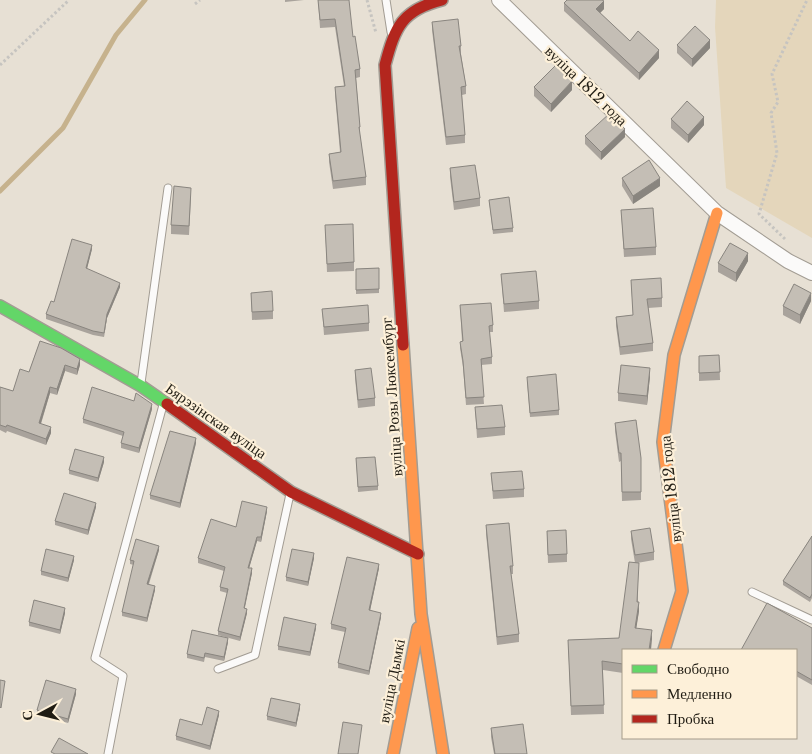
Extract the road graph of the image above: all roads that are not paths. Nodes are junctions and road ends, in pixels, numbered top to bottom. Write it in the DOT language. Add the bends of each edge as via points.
graph roads {
  1 [pos="386,0"];
  2 [pos="442,0"];
  3 [pos="499,0"];
  4 [pos="392,37"];
  5 [pos="168,188"];
  6 [pos="717,212"];
  7 [pos="812,273"];
  8 [pos="0,306"];
  9 [pos="141,386"];
  10 [pos="164,402"];
  11 [pos="291,492"];
  12 [pos="418,554"];
  13 [pos="752,592"];
  14 [pos="421,614"];
  15 [pos="812,620"];
  16 [pos="664,649"];
  17 [pos="218,669"];
  18 [pos="108,754"];
  19 [pos="393,754"];
  20 [pos="443,754"];
  1 -- 4 [label="lane"];
  2 -- 4 [label="street" via="420,7 404,18"];
  3 -- 6 [label="street, вуліца 1812 года"];
  4 -- 12 [label="street, вуліца Розы Люксембург" via="385,65"];
  5 -- 9 [label="lane"];
  6 -- 7 [label="street, вуліца 1812 года" via="788,261"];
  6 -- 16 [label="street, вуліца 1812 года" via="674,355 663,442 682,591"];
  8 -- 9 [label="street, Бярэзінская вуліца"];
  9 -- 10 [label="street, Бярэзінская вуліца"];
  10 -- 11 [label="street, Бярэзінская вуліца"];
  10 -- 18 [label="lane" via="95,658 123,676"];
  11 -- 12 [label="street, Бярэзінская вуліца"];
  11 -- 17 [label="lane" via="255,655"];
  12 -- 14 [label="street, вуліца Розы Люксембург"];
  13 -- 15 [label="lane"];
  14 -- 19 [label="street, вуліца Дымкі"];
  14 -- 20 [label="street, вуліца Розы Люксембург"];
}
